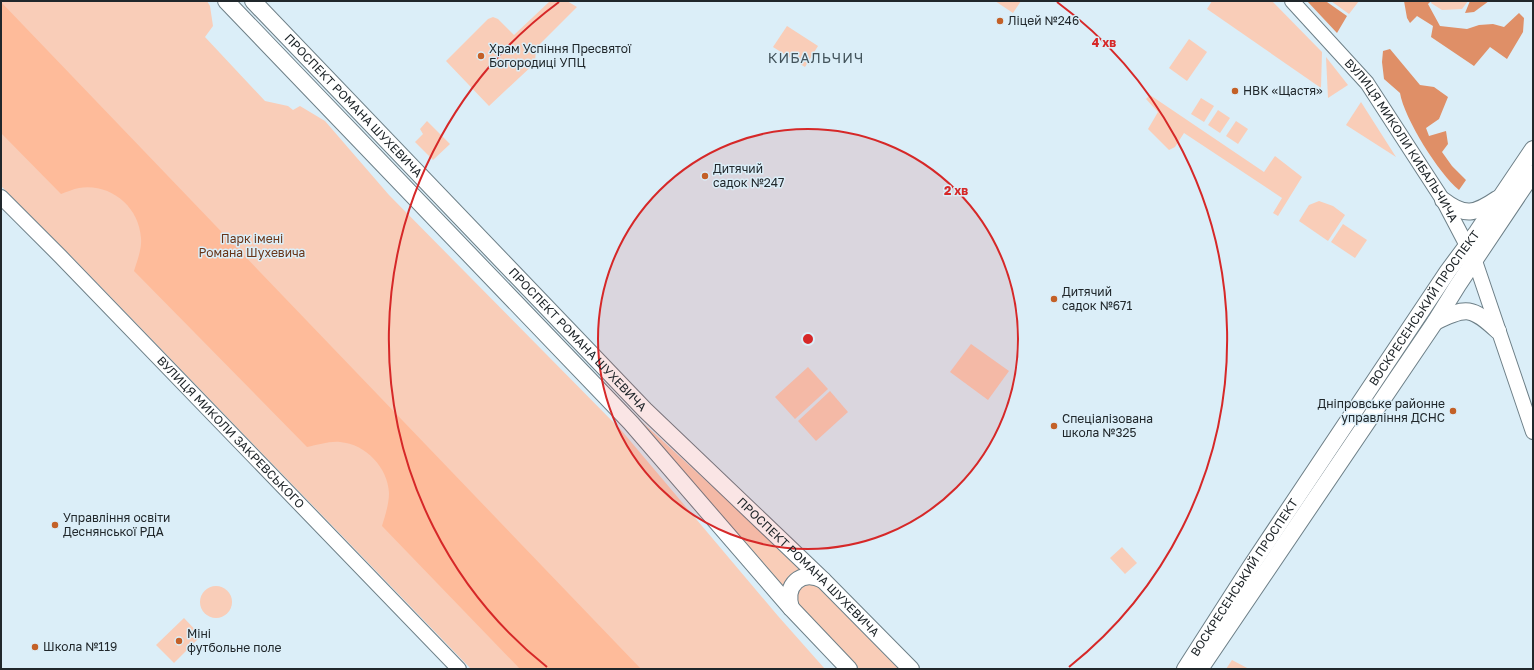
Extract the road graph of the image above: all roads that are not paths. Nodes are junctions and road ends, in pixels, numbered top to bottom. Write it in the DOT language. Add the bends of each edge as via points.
graph roads {
  1 [pos="226,1"];
  2 [pos="253,1"];
  3 [pos="1292,1"];
  4 [pos="1533,149"];
  5 [pos="1533,174"];
  6 [pos="1502,196"];
  7 [pos="1,197"];
  8 [pos="1443,200"];
  9 [pos="1467,246"];
  10 [pos="1475,261"];
  11 [pos="1435,322"];
  12 [pos="1498,331"];
  13 [pos="1533,432"];
  14 [pos="824,581"];
  15 [pos="791,608"];
  16 [pos="459,669"];
  17 [pos="849,669"];
  18 [pos="910,669"];
  19 [pos="1185,669"];
  20 [pos="1200,669"];
  1 -- 15 [label="main road, ПРОСПЕКТ РОМАНА ШУХЕВИЧА" via="631,423"];
  2 -- 14 [label="main road, ПРОСПЕКТ РОМАНА ШУХЕВИЧА" via="645,410"];
  3 -- 8 [label="street, ВУЛИЦЯ МИКОЛИ КИБАЛЬЧИЧА" via="1368,82"];
  4 -- 6 [label="main road, ВОСКРЕСЕНСЬКИЙ ПРОСПЕКТ"];
  5 -- 10 [label="main road, ВОСКРЕСЕНСЬКИЙ ПРОСПЕКТ"];
  6 -- 8 [label="main road" via="1477,211 1470,212 1459,211"];
  6 -- 9 [label="main road, ВОСКРЕСЕНСЬКИЙ ПРОСПЕКТ"];
  7 -- 16 [label="street, ВУЛИЦЯ МИКОЛИ ЗАКРЕВСЬКОГО"];
  8 -- 9 [label="street, ВУЛИЦЯ МИКОЛИ КИБАЛЬЧИЧА"];
  9 -- 10 [label="street, ВУЛИЦЯ МИКОЛИ КИБАЛЬЧИЧА"];
  9 -- 19 [label="main road, ВОСКРЕСЕНСЬКИЙ ПРОСПЕКТ" via="1439,284"];
  10 -- 11 [label="main road, ВОСКРЕСЕНСЬКИЙ ПРОСПЕКТ"];
  10 -- 12 [label="street, ВУЛИЦЯ МИКОЛИ КИБАЛЬЧИЧА"];
  11 -- 12 [label="main road" via="1453,313 1468,310 1484,317"];
  11 -- 20 [label="main road, ВОСКРЕСЕНСЬКИЙ ПРОСПЕКТ"];
  12 -- 13 [label="street, ВУЛИЦЯ МИКОЛИ КИБАЛЬЧИЧА"];
  14 -- 15 [label="main road" via="814,575 795,582 789,595"];
  14 -- 18 [label="main road, ПРОСПЕКТ РОМАНА ШУХЕВИЧА"];
  15 -- 17 [label="main road, ПРОСПЕКТ РОМАНА ШУХЕВИЧА"];
}
